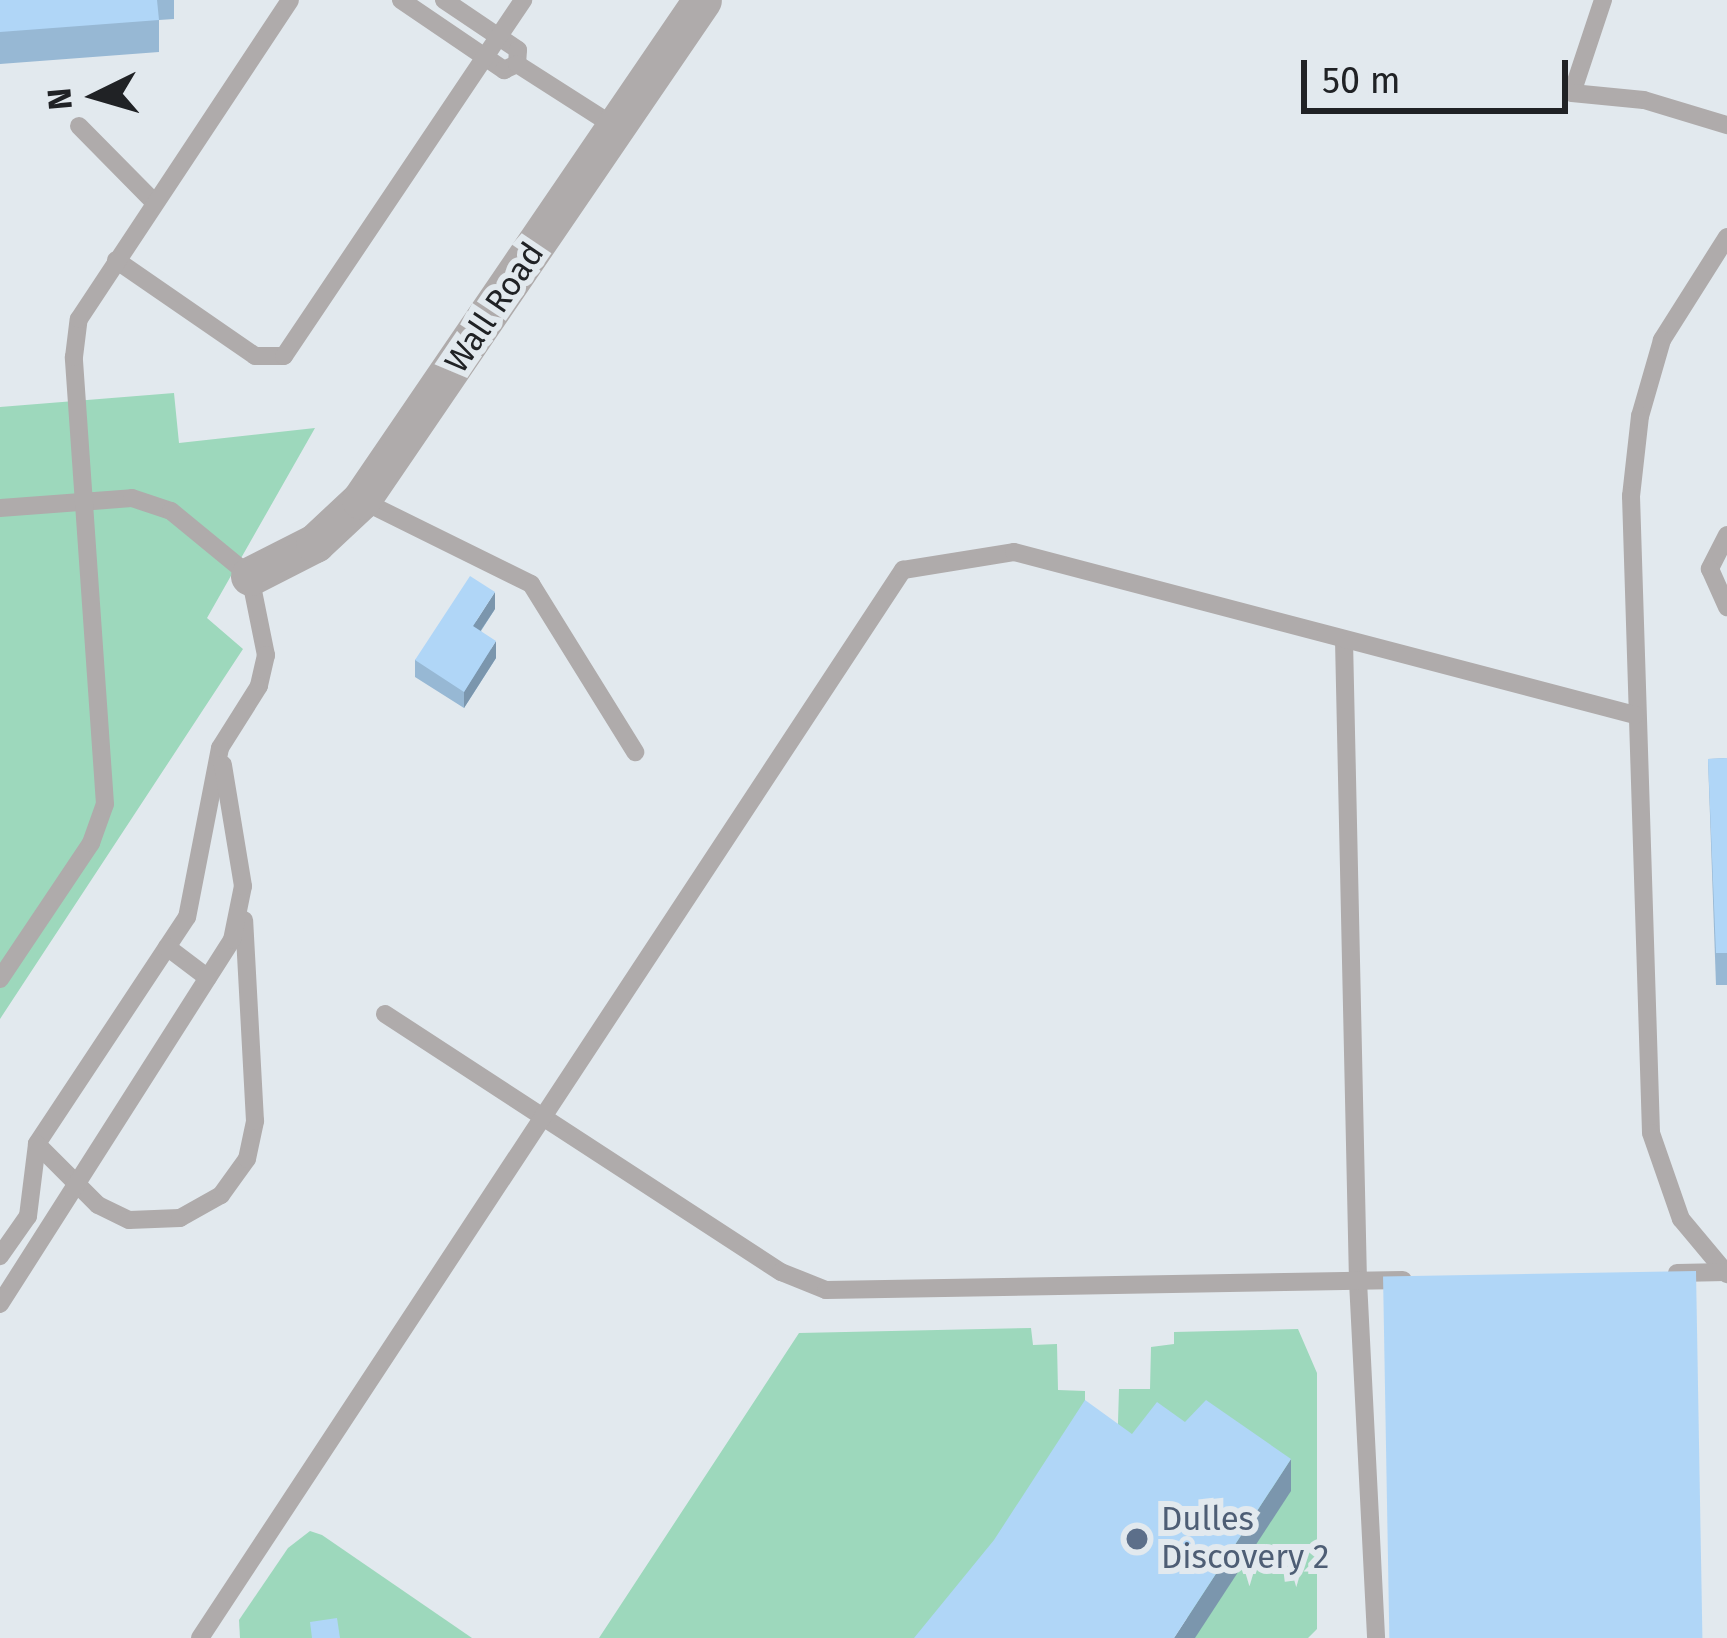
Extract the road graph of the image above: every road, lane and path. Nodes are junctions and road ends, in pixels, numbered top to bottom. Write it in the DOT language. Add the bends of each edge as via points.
graph roads {
  1 [pos="290,0"];
  2 [pos="401,0"];
  3 [pos="444,0"];
  4 [pos="523,0"];
  5 [pos="702,0"];
  6 [pos="1603,0"];
  7 [pos="497,37"];
  8 [pos="484,56"];
  9 [pos="517,64"];
  10 [pos="1727,125"];
  11 [pos="79,126"];
  12 [pos="617,128"];
  13 [pos="154,202"];
  14 [pos="1727,237"];
  15 [pos="116,260"];
  16 [pos="361,500"];
  17 [pos="84,502"];
  18 [pos="0,508"];
  19 [pos="1727,536"];
  20 [pos="250,576"];
  21 [pos="1727,607"];
  22 [pos="1344,640"];
  23 [pos="1635,716"];
  24 [pos="220,748"];
  25 [pos="635,752"];
  26 [pos="243,886"];
  27 [pos="167,947"];
  28 [pos="208,978"];
  29 [pos="0,979"];
  30 [pos="385,1014"];
  31 [pos="542,1118"];
  32 [pos="38,1144"];
  33 [pos="77,1184"];
  34 [pos="0,1256"];
  35 [pos="1657,1273"];
  36 [pos="1726,1273"];
  37 [pos="1427,1279"];
  38 [pos="1358,1281"];
  39 [pos="0,1304"];
  40 [pos="200,1638"];
  41 [pos="1376,1638"];
  1 -- 13 [label="lane"];
  2 -- 8 [label="lane"];
  3 -- 7 [label="lane"];
  4 -- 7 [label="lane"];
  5 -- 12 [label="street, Wall Road"];
  6 -- 10 [label="lane" via="1572,92 1644,100"];
  7 -- 8 [label="lane"];
  7 -- 9 [label="lane" via="518,50"];
  8 -- 9 [label="lane" via="504,70"];
  8 -- 15 [label="lane" via="284,356 255,356"];
  9 -- 12 [label="lane"];
  11 -- 13 [label="lane"];
  12 -- 16 [label="street, Wall Road"];
  13 -- 15 [label="lane"];
  14 -- 23 [label="lane" via="1678,306 1640,416 1631,496"];
  15 -- 17 [label="lane" via="75,336"];
  16 -- 20 [label="street, Wall Road" via="314,543"];
  16 -- 25 [label="lane" via="531,584"];
  17 -- 18 [label="lane"];
  17 -- 20 [label="lane" via="132,498 171,511"];
  17 -- 29 [label="lane" via="105,804 91,843"];
  19 -- 21 [label="lane" via="1710,569"];
  20 -- 24 [label="lane" via="266,656 259,686"];
  22 -- 23 [label="lane"];
  22 -- 31 [label="lane" via="1014,552 903,570"];
  22 -- 38 [label="lane"];
  23 -- 36 [label="lane" via="1651,1133 1681,1219"];
  24 -- 26 [label="lane"];
  24 -- 27 [label="lane" via="202,870"];
  26 -- 28 [label="lane" via="232,940"];
  26 -- 33 [label="lane" via="255,1121 236,1179 202,1210 164,1220 115,1216"];
  27 -- 28 [label="lane"];
  27 -- 32 [label="lane"];
  28 -- 33 [label="lane"];
  30 -- 31 [label="lane"];
  31 -- 38 [label="lane" via="782,1272 826,1290"];
  31 -- 40 [label="lane"];
  32 -- 33 [label="lane"];
  32 -- 34 [label="lane" via="28,1216"];
  33 -- 39 [label="lane"];
  35 -- 36 [label="lane"];
  37 -- 38 [label="lane"];
  38 -- 41 [label="lane"];
}
